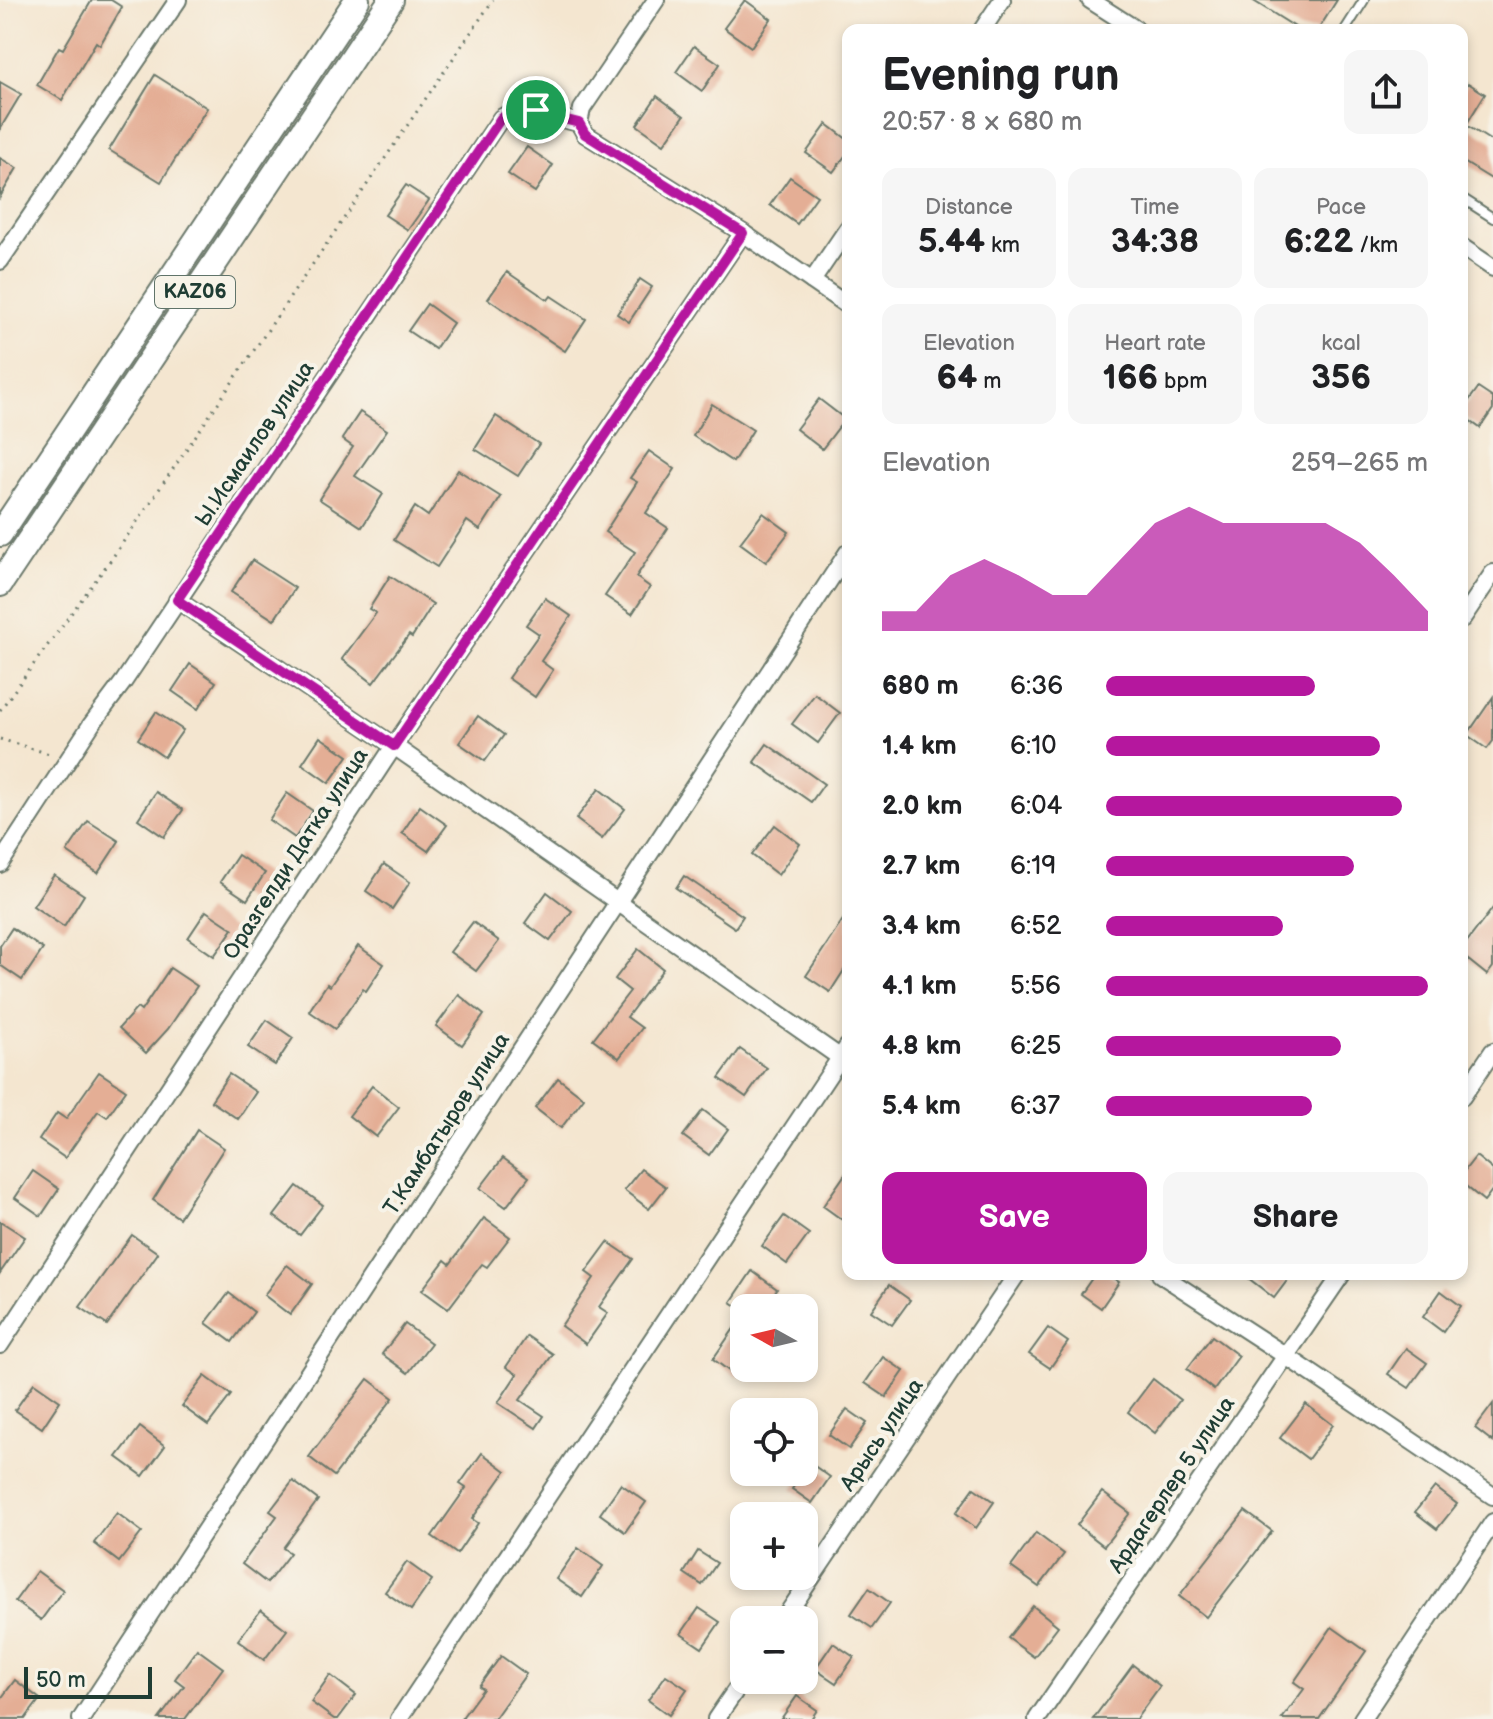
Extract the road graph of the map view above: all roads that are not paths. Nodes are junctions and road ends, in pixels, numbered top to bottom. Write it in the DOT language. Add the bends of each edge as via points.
graph roads {
  1 [pos="178,0"];
  2 [pos="357,0"];
  3 [pos="391,0"];
  4 [pos="656,0"];
  5 [pos="1002,0"];
  6 [pos="1090,0"];
  7 [pos="1364,0"];
  8 [pos="986,24"];
  9 [pos="1128,24"];
  10 [pos="1349,24"];
  11 [pos="579,123"];
  12 [pos="1468,202"];
  13 [pos="1493,218"];
  14 [pos="743,233"];
  15 [pos="842,237"];
  16 [pos="1468,251"];
  17 [pos="0,261"];
  18 [pos="1493,268"];
  19 [pos="812,281"];
  20 [pos="842,302"];
  21 [pos="0,534"];
  22 [pos="9,553"];
  23 [pos="842,561"];
  24 [pos="1493,573"];
  25 [pos="0,584"];
  26 [pos="177,600"];
  27 [pos="1468,610"];
  28 [pos="394,746"];
  29 [pos="0,864"];
  30 [pos="618,904"];
  31 [pos="1493,1051"];
  32 [pos="842,1053"];
  33 [pos="842,1059"];
  34 [pos="1468,1088"];
  35 [pos="1013,1280"];
  36 [pos="1169,1280"];
  37 [pos="1338,1280"];
  38 [pos="0,1345"];
  39 [pos="1286,1356"];
  40 [pos="1493,1496"];
  41 [pos="1493,1522"];
  42 [pos="792,1606"];
  43 [pos="733,1694"];
  44 [pos="81,1719"];
  45 [pos="399,1719"];
  46 [pos="716,1719"];
  47 [pos="1037,1719"];
  48 [pos="1362,1719"];
  1 -- 17 [label="street"];
  2 -- 21 [label="main road, KАZ06"];
  3 -- 22 [label="main road, KАZ06"];
  4 -- 11 [label="street" via="582,109"];
  5 -- 8 [label="street"];
  6 -- 9 [label="street"];
  7 -- 10 [label="lane"];
  11 -- 14 [label="street" via="585,134"];
  11 -- 26 [label="street, Ы.Исмаилов улица" via="519,108 501,118"];
  12 -- 13 [label="lane"];
  14 -- 19 [label="street"];
  14 -- 28 [label="street, Оразгелди Датка улица"];
  15 -- 19 [label="street"];
  16 -- 18 [label="street"];
  19 -- 20 [label="street"];
  22 -- 25 [label="main road, KАZ06"];
  23 -- 30 [label="street, Т.Камбатыров улица"];
  24 -- 27 [label="street"];
  26 -- 28 [label="street"];
  26 -- 29 [label="street, Ы.Исмаилов улица"];
  28 -- 30 [label="street"];
  28 -- 38 [label="street, Оразгелди Датка улица"];
  30 -- 32 [label="street"];
  30 -- 44 [label="street, Т.Камбатыров улица"];
  31 -- 34 [label="street"];
  33 -- 45 [label="street"];
  35 -- 42 [label="street, Арысь улица"];
  36 -- 39 [label="street"];
  37 -- 39 [label="street, Ардагерлер 5 улица"];
  39 -- 40 [label="street"];
  39 -- 47 [label="street, Ардагерлер 5 улица"];
  41 -- 48 [label="street"];
  43 -- 46 [label="street"];
}
